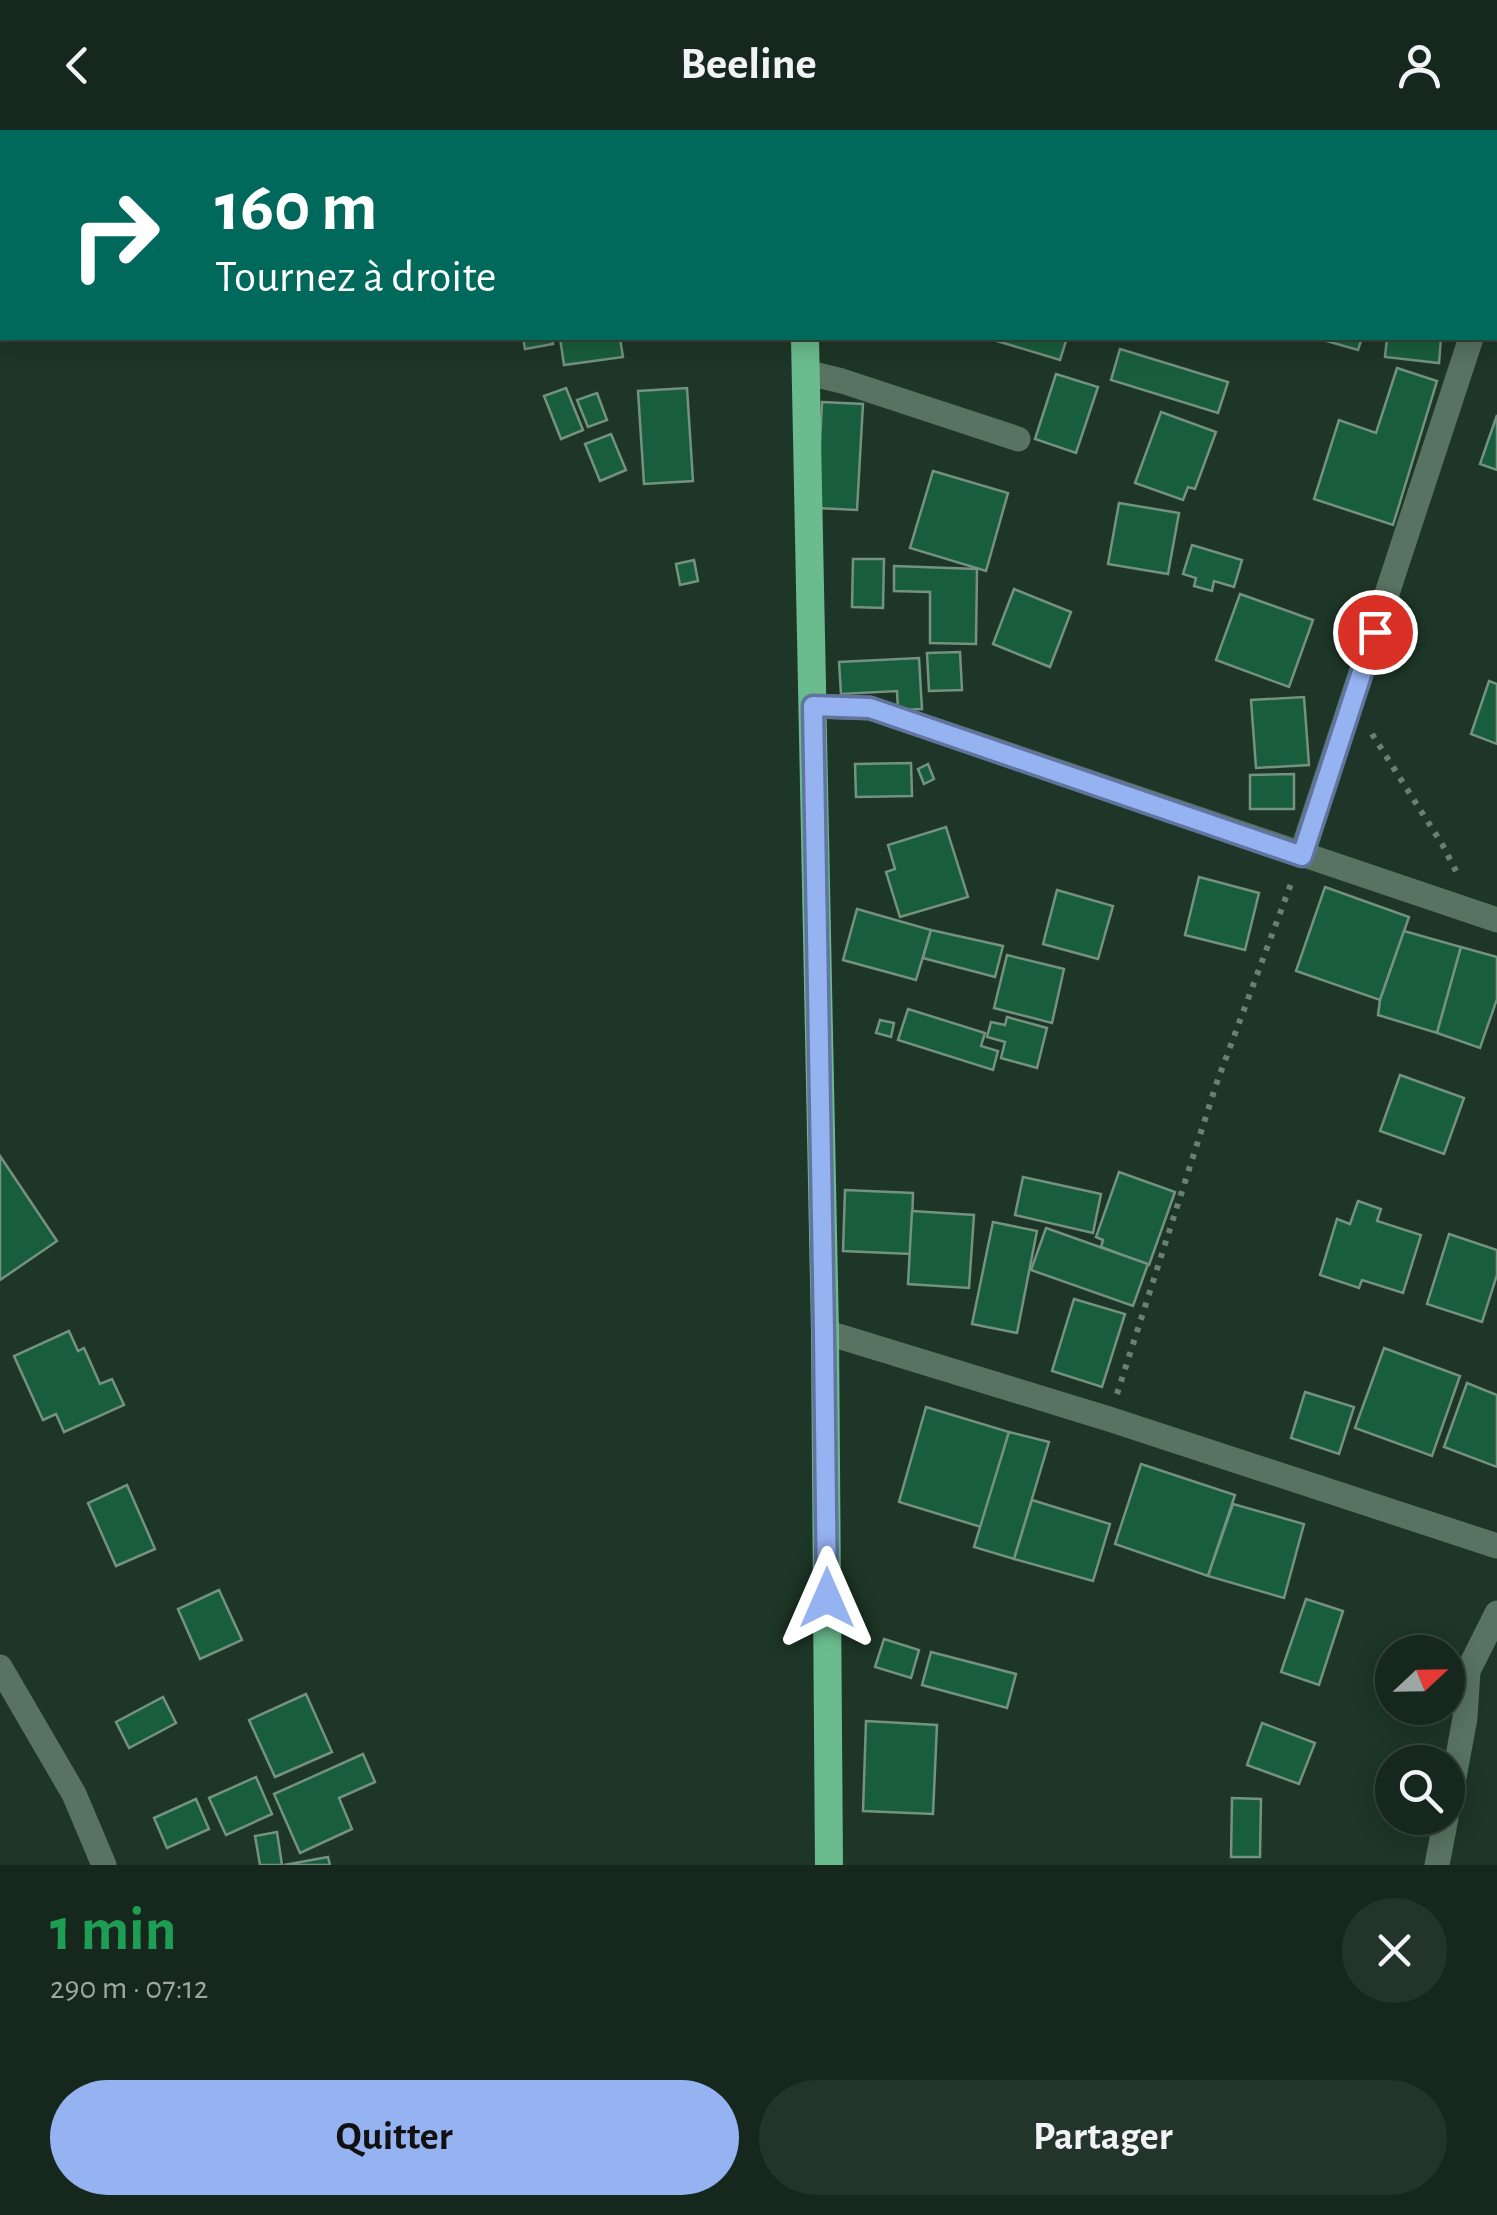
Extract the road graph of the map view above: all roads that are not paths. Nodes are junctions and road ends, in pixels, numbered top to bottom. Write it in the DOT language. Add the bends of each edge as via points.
graph roads {
  1 [pos="805,340"];
  2 [pos="1471,340"];
  3 [pos="805,372"];
  4 [pos="1018,439"];
  5 [pos="813,706"];
  6 [pos="1302,856"];
  7 [pos="1488,917"];
  8 [pos="824,1332"];
  9 [pos="1497,1546"];
  10 [pos="1497,1613"];
  11 [pos="0,1667"];
  12 [pos="1460,1745"];
  13 [pos="1443,1835"];
  14 [pos="104,1865"];
  15 [pos="829,1865"];
  16 [pos="1437,1865"];
  1 -- 3 [label="highway"];
  2 -- 6 [label="street"];
  3 -- 4 [label="street"];
  3 -- 5 [label="highway"];
  5 -- 6 [label="street" via="870,708"];
  5 -- 8 [label="highway"];
  6 -- 7 [label="street"];
  8 -- 9 [label="street"];
  8 -- 15 [label="highway"];
  10 -- 12 [label="street" via="1468,1671"];
  11 -- 14 [label="street" via="74,1794"];
  13 -- 16 [label="street"];
}
